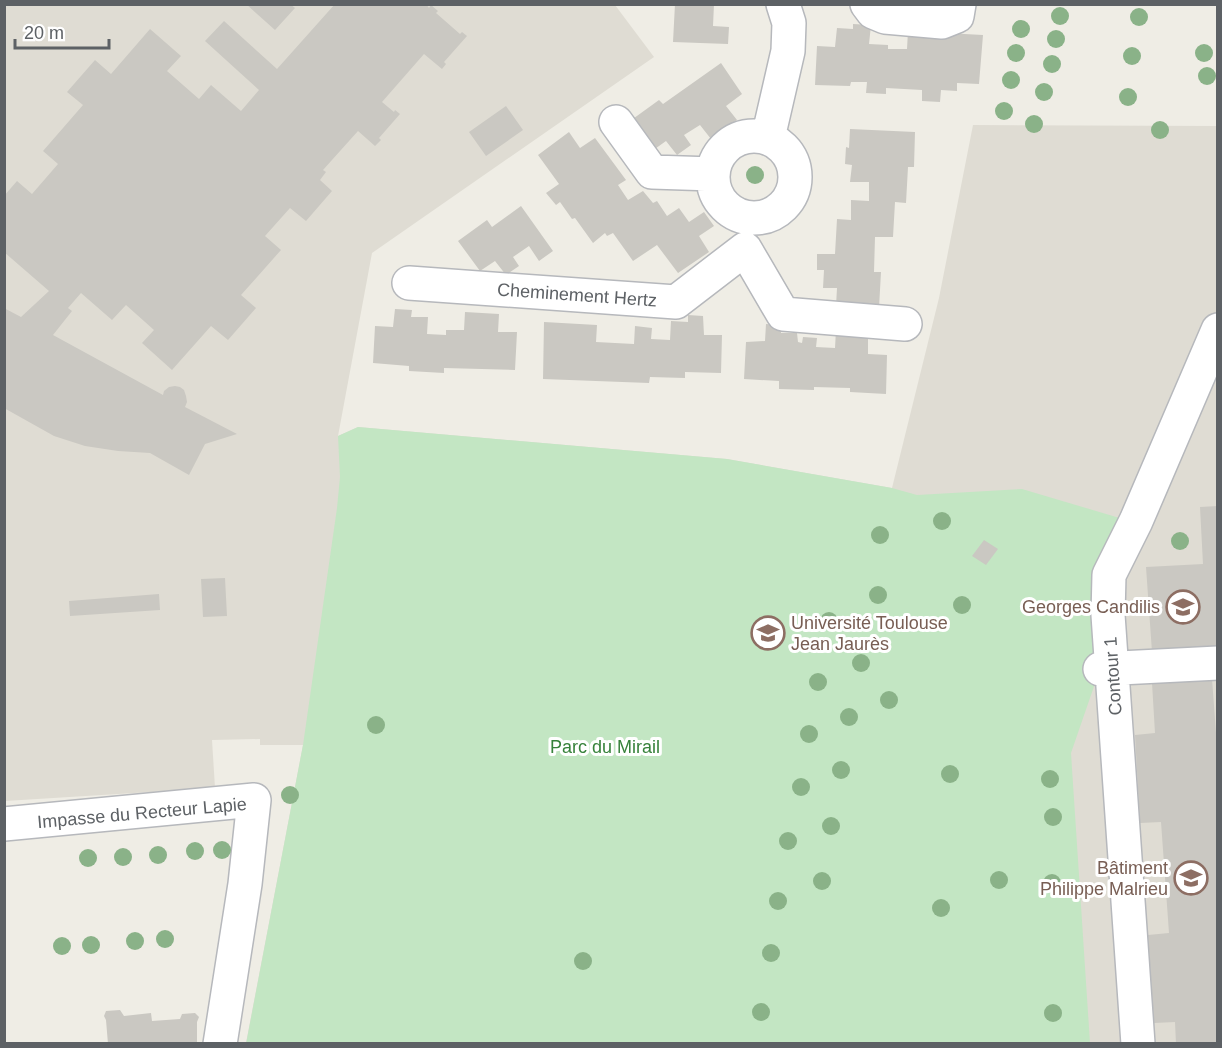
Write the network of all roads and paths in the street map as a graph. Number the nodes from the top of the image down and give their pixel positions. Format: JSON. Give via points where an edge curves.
{"nodes":[{"id":1,"x":783,"y":4,"type":"edge"},
{"id":2,"x":867,"y":4,"type":"edge"},
{"id":3,"x":959,"y":4,"type":"edge"},
{"id":4,"x":616,"y":122,"type":"dead end"},
{"id":5,"x":768,"y":138,"type":"junction"},
{"id":6,"x":712,"y":174,"type":"junction"},
{"id":7,"x":747,"y":217,"type":"junction"},
{"id":8,"x":745,"y":249,"type":"junction"},
{"id":9,"x":409,"y":283,"type":"dead end"},
{"id":10,"x":905,"y":324,"type":"dead end"},
{"id":11,"x":1218,"y":330,"type":"edge"},
{"id":12,"x":1218,"y":663,"type":"edge"},
{"id":13,"x":1106,"y":669,"type":"junction"},
{"id":14,"x":4,"y":824,"type":"edge"},
{"id":15,"x":220,"y":1044,"type":"edge"},
{"id":16,"x":1138,"y":1044,"type":"edge"}],
"edges":[{"from":1,"to":5,"type":"street","via":[[789,23],[788,51]]},
{"from":2,"to":3,"type":"street","via":[[885,17],[942,22],[957,16]]},
{"from":4,"to":6,"type":"street","via":[[652,172]]},
{"from":5,"to":6,"type":"street","via":[[754,135],[732,142],[715,161]]},
{"from":5,"to":7,"type":"street","via":[[788,153],[794,187],[782,207],[770,215]]},
{"from":6,"to":7,"type":"street","via":[[717,195],[730,210]]},
{"from":7,"to":8,"type":"street"},
{"from":8,"to":9,"type":"street","name":"Cheminement Hertz","via":[[676,302]]},
{"from":8,"to":10,"type":"street","via":[[783,314]]},
{"from":11,"to":13,"type":"street","name":"Contour 1","via":[[1109,575]]},
{"from":12,"to":13,"type":"street"},
{"from":13,"to":16,"type":"street","name":"Contour 1"},
{"from":14,"to":15,"type":"street","name":"Impasse du Recteur Lapie","via":[[254,800]]}]}
